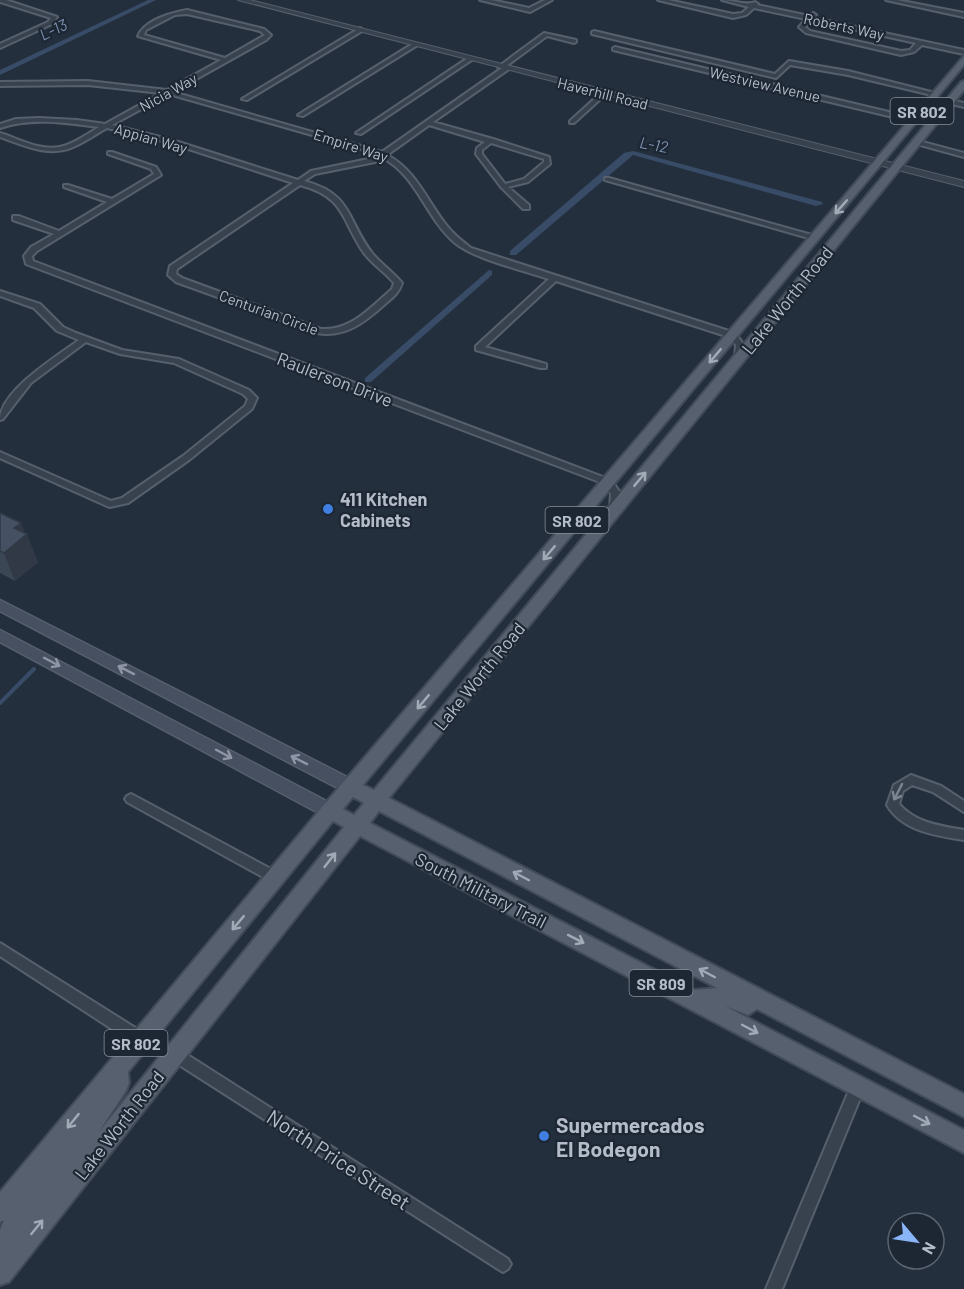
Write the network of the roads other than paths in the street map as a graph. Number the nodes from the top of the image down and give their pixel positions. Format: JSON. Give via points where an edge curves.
{"nodes":[{"id":1,"x":0,"y":0,"type":"edge"},
{"id":2,"x":242,"y":0,"type":"edge"},
{"id":3,"x":483,"y":0,"type":"edge"},
{"id":4,"x":549,"y":0,"type":"edge"},
{"id":5,"x":662,"y":0,"type":"edge"},
{"id":6,"x":725,"y":0,"type":"edge"},
{"id":7,"x":741,"y":0,"type":"edge"},
{"id":8,"x":889,"y":0,"type":"edge"},
{"id":9,"x":757,"y":3,"type":"edge"},
{"id":10,"x":964,"y":15,"type":"edge"},
{"id":11,"x":811,"y":17,"type":"junction"},
{"id":12,"x":360,"y":30,"type":"junction"},
{"id":13,"x":594,"y":33,"type":"dead end"},
{"id":14,"x":574,"y":40,"type":"dead end"},
{"id":15,"x":920,"y":43,"type":"junction"},
{"id":16,"x":414,"y":45,"type":"junction"},
{"id":17,"x":0,"y":46,"type":"edge"},
{"id":18,"x":615,"y":49,"type":"dead end"},
{"id":19,"x":964,"y":50,"type":"edge"},
{"id":20,"x":470,"y":59,"type":"junction"},
{"id":21,"x":964,"y":59,"type":"edge"},
{"id":22,"x":226,"y":60,"type":"junction"},
{"id":23,"x":504,"y":67,"type":"junction"},
{"id":24,"x":0,"y":84,"type":"edge"},
{"id":25,"x":944,"y":84,"type":"junction"},
{"id":26,"x":964,"y":84,"type":"edge"},
{"id":27,"x":168,"y":92,"type":"junction"},
{"id":28,"x":604,"y":93,"type":"junction"},
{"id":29,"x":936,"y":94,"type":"junction"},
{"id":30,"x":245,"y":99,"type":"dead end"},
{"id":31,"x":950,"y":102,"type":"junction"},
{"id":32,"x":964,"y":105,"type":"edge"},
{"id":33,"x":301,"y":116,"type":"dead end"},
{"id":34,"x":914,"y":120,"type":"junction"},
{"id":35,"x":572,"y":122,"type":"dead end"},
{"id":36,"x":429,"y":123,"type":"junction"},
{"id":37,"x":108,"y":125,"type":"junction"},
{"id":38,"x":0,"y":126,"type":"edge"},
{"id":39,"x":359,"y":133,"type":"dead end"},
{"id":40,"x":0,"y":135,"type":"edge"},
{"id":41,"x":490,"y":140,"type":"junction"},
{"id":42,"x":915,"y":142,"type":"junction"},
{"id":43,"x":110,"y":153,"type":"dead end"},
{"id":44,"x":384,"y":154,"type":"junction"},
{"id":45,"x":964,"y":154,"type":"edge"},
{"id":46,"x":879,"y":163,"type":"junction"},
{"id":47,"x":896,"y":167,"type":"junction"},
{"id":48,"x":607,"y":179,"type":"dead end"},
{"id":49,"x":299,"y":182,"type":"junction"},
{"id":50,"x":964,"y":184,"type":"edge"},
{"id":51,"x":66,"y":186,"type":"dead end"},
{"id":52,"x":503,"y":186,"type":"junction"},
{"id":53,"x":112,"y":202,"type":"junction"},
{"id":54,"x":526,"y":207,"type":"dead end"},
{"id":55,"x":16,"y":218,"type":"dead end"},
{"id":56,"x":60,"y":234,"type":"junction"},
{"id":57,"x":815,"y":237,"type":"junction"},
{"id":58,"x":553,"y":279,"type":"junction"},
{"id":59,"x":0,"y":293,"type":"edge"},
{"id":60,"x":732,"y":335,"type":"junction"},
{"id":61,"x":85,"y":339,"type":"junction"},
{"id":62,"x":739,"y":359,"type":"junction"},
{"id":63,"x":543,"y":366,"type":"dead end"},
{"id":64,"x":5,"y":404,"type":"edge"},
{"id":65,"x":0,"y":417,"type":"edge"},
{"id":66,"x":0,"y":455,"type":"edge"},
{"id":67,"x":608,"y":482,"type":"junction"},
{"id":68,"x":615,"y":509,"type":"junction"},
{"id":69,"x":0,"y":605,"type":"edge"},
{"id":70,"x":0,"y":635,"type":"edge"},
{"id":71,"x":351,"y":787,"type":"junction"},
{"id":72,"x":130,"y":799,"type":"dead end"},
{"id":73,"x":377,"y":800,"type":"junction"},
{"id":74,"x":964,"y":807,"type":"edge"},
{"id":75,"x":330,"y":812,"type":"junction"},
{"id":76,"x":357,"y":826,"type":"junction"},
{"id":77,"x":964,"y":835,"type":"edge"},
{"id":78,"x":276,"y":878,"type":"junction"},
{"id":79,"x":0,"y":949,"type":"edge"},
{"id":80,"x":694,"y":1000,"type":"junction"},
{"id":81,"x":140,"y":1038,"type":"junction"},
{"id":82,"x":175,"y":1054,"type":"junction"},
{"id":83,"x":117,"y":1067,"type":"junction"},
{"id":84,"x":858,"y":1086,"type":"junction"},
{"id":85,"x":934,"y":1091,"type":"junction"},
{"id":86,"x":964,"y":1106,"type":"edge"},
{"id":87,"x":959,"y":1136,"type":"edge"},
{"id":88,"x":0,"y":1209,"type":"edge"},
{"id":89,"x":503,"y":1264,"type":"dead end"},
{"id":90,"x":4,"y":1267,"type":"edge"},
{"id":91,"x":774,"y":1289,"type":"edge"}],
"edges":[{"from":1,"to":17,"type":"street","via":[[54,17],[50,23]]},
{"from":2,"to":12,"type":"street","name":"Haverhill Road"},
{"from":3,"to":4,"type":"street","via":[[530,10]]},
{"from":5,"to":9,"type":"street","via":[[732,16],[744,15]]},
{"from":6,"to":9,"type":"street","name":"Roberts Way"},
{"from":7,"to":9,"type":"street","name":"Roberts Way"},
{"from":8,"to":10,"type":"street"},
{"from":9,"to":11,"type":"street","name":"Roberts Way"},
{"from":11,"to":15,"type":"street","name":"Roberts Way"},
{"from":11,"to":15,"type":"street","via":[[802,27],[808,32],[896,52],[912,51]]},
{"from":11,"to":19,"type":"street","name":"Roberts Way"},
{"from":12,"to":16,"type":"street","name":"Haverhill Road"},
{"from":12,"to":30,"type":"street"},
{"from":13,"to":29,"type":"street","via":[[776,76],[787,64]]},
{"from":14,"to":23,"type":"street","via":[[546,34]]},
{"from":15,"to":19,"type":"street","name":"Roberts Way"},
{"from":16,"to":20,"type":"street","name":"Haverhill Road"},
{"from":16,"to":33,"type":"street"},
{"from":18,"to":34,"type":"street","name":"Westview Avenue"},
{"from":20,"to":23,"type":"street","name":"Haverhill Road"},
{"from":20,"to":39,"type":"street"},
{"from":21,"to":25,"type":"main road","name":"Lake Worth Road","number":"SR 802"},
{"from":22,"to":22,"type":"street","name":"Nicia Way","via":[[267,37],[267,33],[187,12],[174,14],[140,34]]},
{"from":22,"to":27,"type":"street","name":"Nicia Way"},
{"from":23,"to":28,"type":"street","name":"Haverhill Road"},
{"from":23,"to":36,"type":"street"},
{"from":24,"to":27,"type":"street","name":"Empire Way","via":[[88,83]]},
{"from":25,"to":29,"type":"main road","name":"Lake Worth Road","number":"SR 802"},
{"from":25,"to":31,"type":"main road"},
{"from":26,"to":31,"type":"main road","name":"Lake Worth Road","number":"SR 802"},
{"from":27,"to":37,"type":"street","name":"Nicia Way"},
{"from":27,"to":44,"type":"street","name":"Empire Way"},
{"from":28,"to":35,"type":"street"},
{"from":28,"to":46,"type":"street","name":"Haverhill Road"},
{"from":29,"to":34,"type":"main road","name":"Lake Worth Road","number":"SR 802"},
{"from":31,"to":32,"type":"street"},
{"from":31,"to":42,"type":"main road","name":"Lake Worth Road","number":"SR 802"},
{"from":34,"to":46,"type":"main road","name":"Lake Worth Road","number":"SR 802"},
{"from":36,"to":41,"type":"street"},
{"from":36,"to":44,"type":"street"},
{"from":37,"to":38,"type":"street","name":"Appian Way","via":[[39,120],[12,121]]},
{"from":37,"to":40,"type":"street","name":"Nicia Way","via":[[70,146],[54,150]]},
{"from":37,"to":49,"type":"street","name":"Appian Way"},
{"from":41,"to":52,"type":"street","via":[[479,149],[479,154]]},
{"from":41,"to":52,"type":"street","via":[[539,153],[549,160],[530,179]]},
{"from":42,"to":45,"type":"street"},
{"from":42,"to":47,"type":"main road","name":"Lake Worth Road","number":"SR 802"},
{"from":43,"to":53,"type":"street","via":[[154,168],[158,175]]},
{"from":44,"to":49,"type":"street","via":[[366,163],[313,172]]},
{"from":44,"to":58,"type":"street","name":"Empire Way","via":[[405,168],[459,244],[484,257]]},
{"from":46,"to":47,"type":"street","name":"Haverhill Road"},
{"from":46,"to":57,"type":"main road","name":"Lake Worth Road","number":"SR 802","one_way":true},
{"from":47,"to":50,"type":"street","name":"Haverhill Road"},
{"from":47,"to":62,"type":"main road","name":"Lake Worth Road","number":"SR 802"},
{"from":48,"to":57,"type":"street"},
{"from":49,"to":49,"type":"street","name":"Centurian Circle","via":[[176,265],[172,275],[320,331],[340,332],[351,327],[396,290],[398,283],[366,250],[334,197]]},
{"from":51,"to":53,"type":"street"},
{"from":52,"to":54,"type":"street"},
{"from":53,"to":56,"type":"street"},
{"from":55,"to":56,"type":"street"},
{"from":56,"to":67,"type":"street","name":"Raulerson Drive","via":[[30,252],[28,259],[34,265]]},
{"from":57,"to":60,"type":"main road","name":"Lake Worth Road","number":"SR 802"},
{"from":58,"to":60,"type":"street","name":"Empire Way"},
{"from":58,"to":63,"type":"street","via":[[478,348]]},
{"from":59,"to":61,"type":"street","via":[[38,306],[60,329]]},
{"from":60,"to":62,"type":"street","via":[[740,345]]},
{"from":60,"to":67,"type":"main road","name":"Lake Worth Road","number":"SR 802","one_way":true},
{"from":61,"to":64,"type":"street","via":[[28,381]]},
{"from":61,"to":66,"type":"street","via":[[120,352],[192,367],[251,395],[253,403],[186,458],[131,498],[117,503],[110,504]]},
{"from":68,"to":62,"type":"main road","name":"Lake Worth Road","number":"SR 802","one_way":true},
{"from":64,"to":65,"type":"street"},
{"from":67,"to":68,"type":"street","via":[[616,494]]},
{"from":67,"to":71,"type":"main road","name":"Lake Worth Road","number":"SR 802","one_way":true},
{"from":68,"to":73,"type":"main road","name":"Lake Worth Road","number":"SR 802"},
{"from":71,"to":69,"type":"main road","name":"South Military Trail","one_way":true},
{"from":70,"to":75,"type":"main road","name":"South Military Trail","one_way":true},
{"from":71,"to":73,"type":"main road","name":"South Military Trail","number":"SR 809"},
{"from":71,"to":75,"type":"main road","name":"Lake Worth Road","number":"SR 802"},
{"from":72,"to":78,"type":"street"},
{"from":73,"to":76,"type":"main road","name":"Lake Worth Road","number":"SR 802"},
{"from":85,"to":73,"type":"main road","name":"South Military Trail","number":"SR 809","one_way":true},
{"from":74,"to":77,"type":"street","one_way":true,"via":[[937,789],[911,780],[898,788],[893,805],[901,816],[921,826]]},
{"from":75,"to":76,"type":"main road","name":"South Military Trail","number":"SR 809"},
{"from":75,"to":78,"type":"main road","name":"Lake Worth Road","number":"SR 802"},
{"from":76,"to":80,"type":"main road","name":"South Military Trail","number":"SR 809","one_way":true},
{"from":82,"to":76,"type":"main road","name":"Lake Worth Road","number":"SR 802","one_way":true},
{"from":78,"to":81,"type":"main road","name":"Lake Worth Road","number":"SR 802","one_way":true},
{"from":79,"to":81,"type":"street"},
{"from":80,"to":84,"type":"main road","name":"South Military Trail","number":"SR 809","one_way":true},
{"from":80,"to":85,"type":"main road","via":[[731,996],[918,1093]]},
{"from":81,"to":83,"type":"main road","name":"Lake Worth Road","number":"SR 802"},
{"from":82,"to":89,"type":"street","name":"North Price Street"},
{"from":90,"to":82,"type":"main road","name":"Lake Worth Road","number":"SR 802","one_way":true},
{"from":83,"to":88,"type":"main road","name":"Lake Worth Road","number":"SR 802","one_way":true},
{"from":83,"to":90,"type":"main road","via":[[118,1083],[103,1108],[15,1221]]},
{"from":84,"to":87,"type":"main road","name":"South Military Trail","number":"SR 809","one_way":true},
{"from":84,"to":91,"type":"street"},
{"from":85,"to":86,"type":"main road","name":"South Military Trail","number":"SR 809"}]}
